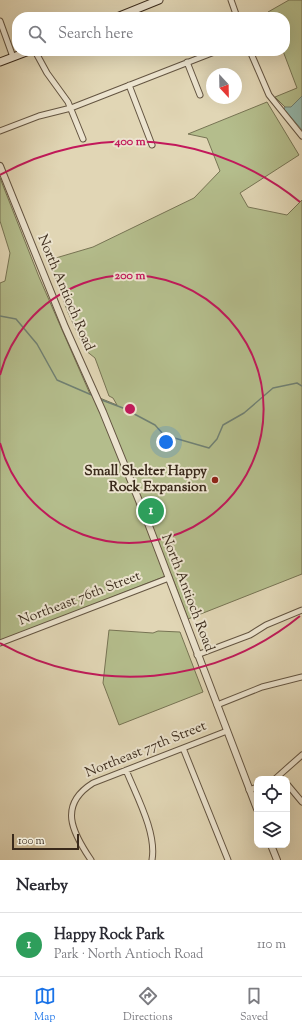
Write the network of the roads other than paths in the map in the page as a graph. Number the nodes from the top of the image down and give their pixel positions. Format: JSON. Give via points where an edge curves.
{"nodes":[{"id":1,"x":159,"y":0,"type":"edge"},
{"id":2,"x":231,"y":0,"type":"edge"},
{"id":3,"x":129,"y":12,"type":"edge"},
{"id":4,"x":236,"y":12,"type":"edge"},
{"id":5,"x":0,"y":21,"type":"edge"},
{"id":6,"x":12,"y":54,"type":"edge"},
{"id":7,"x":37,"y":56,"type":"edge"},
{"id":8,"x":203,"y":56,"type":"edge"},
{"id":9,"x":252,"y":56,"type":"edge"},
{"id":10,"x":13,"y":57,"type":"edge"},
{"id":11,"x":0,"y":62,"type":"edge"},
{"id":12,"x":187,"y":62,"type":"junction"},
{"id":13,"x":129,"y":85,"type":"junction"},
{"id":14,"x":200,"y":95,"type":"dead end"},
{"id":15,"x":70,"y":108,"type":"junction"},
{"id":16,"x":0,"y":131,"type":"edge"},
{"id":17,"x":302,"y":136,"type":"edge"},
{"id":18,"x":83,"y":139,"type":"dead end"},
{"id":19,"x":152,"y":145,"type":"dead end"},
{"id":20,"x":0,"y":166,"type":"edge"},
{"id":21,"x":169,"y":578,"type":"junction"},
{"id":22,"x":302,"y":610,"type":"edge"},
{"id":23,"x":0,"y":643,"type":"edge"},
{"id":24,"x":198,"y":655,"type":"junction"},
{"id":25,"x":302,"y":677,"type":"edge"},
{"id":26,"x":217,"y":705,"type":"junction"},
{"id":27,"x":227,"y":731,"type":"junction"},
{"id":28,"x":183,"y":748,"type":"junction"},
{"id":29,"x":302,"y":755,"type":"edge"},
{"id":30,"x":126,"y":770,"type":"junction"},
{"id":31,"x":283,"y":776,"type":"edge"},
{"id":32,"x":254,"y":788,"type":"edge"},
{"id":33,"x":290,"y":788,"type":"edge"},
{"id":34,"x":250,"y":790,"type":"junction"},
{"id":35,"x":254,"y":801,"type":"edge"},
{"id":36,"x":302,"y":802,"type":"edge"},
{"id":37,"x":272,"y":848,"type":"edge"},
{"id":38,"x":91,"y":860,"type":"edge"},
{"id":39,"x":152,"y":860,"type":"edge"},
{"id":40,"x":228,"y":860,"type":"edge"},
{"id":41,"x":277,"y":860,"type":"edge"}],
"edges":[{"from":1,"to":3,"type":"main road"},
{"from":2,"to":4,"type":"street"},
{"from":5,"to":6,"type":"street"},
{"from":7,"to":15,"type":"street"},
{"from":8,"to":12,"type":"street"},
{"from":9,"to":17,"type":"street","via":[[269,95]]},
{"from":10,"to":11,"type":"main road"},
{"from":12,"to":13,"type":"street"},
{"from":12,"to":14,"type":"street"},
{"from":13,"to":15,"type":"street"},
{"from":13,"to":19,"type":"street"},
{"from":15,"to":16,"type":"street","via":[[39,116]]},
{"from":15,"to":18,"type":"street"},
{"from":20,"to":21,"type":"street","name":"North Antioch Road"},
{"from":21,"to":23,"type":"street","name":"Northeast 76th Street"},
{"from":21,"to":24,"type":"street","name":"North Antioch Road"},
{"from":22,"to":24,"type":"street","via":[[266,625],[250,635]]},
{"from":24,"to":26,"type":"street","name":"North Antioch Road"},
{"from":25,"to":26,"type":"street","name":"Northeast 77th Street","via":[[262,687]]},
{"from":26,"to":27,"type":"street","name":"North Antioch Road"},
{"from":27,"to":28,"type":"street","name":"Northeast 77th Street"},
{"from":27,"to":34,"type":"street","name":"North Antioch Road"},
{"from":28,"to":30,"type":"street","name":"Northeast 77th Street"},
{"from":28,"to":40,"type":"street"},
{"from":29,"to":31,"type":"street"},
{"from":30,"to":38,"type":"street","name":"Northeast 77th Street","via":[[93,783],[77,796],[72,808],[72,820],[83,848]]},
{"from":30,"to":39,"type":"street","via":[[149,827],[153,845]]},
{"from":32,"to":34,"type":"street"},
{"from":33,"to":36,"type":"street"},
{"from":34,"to":35,"type":"street","name":"North Antioch Road"},
{"from":37,"to":41,"type":"street"}]}
